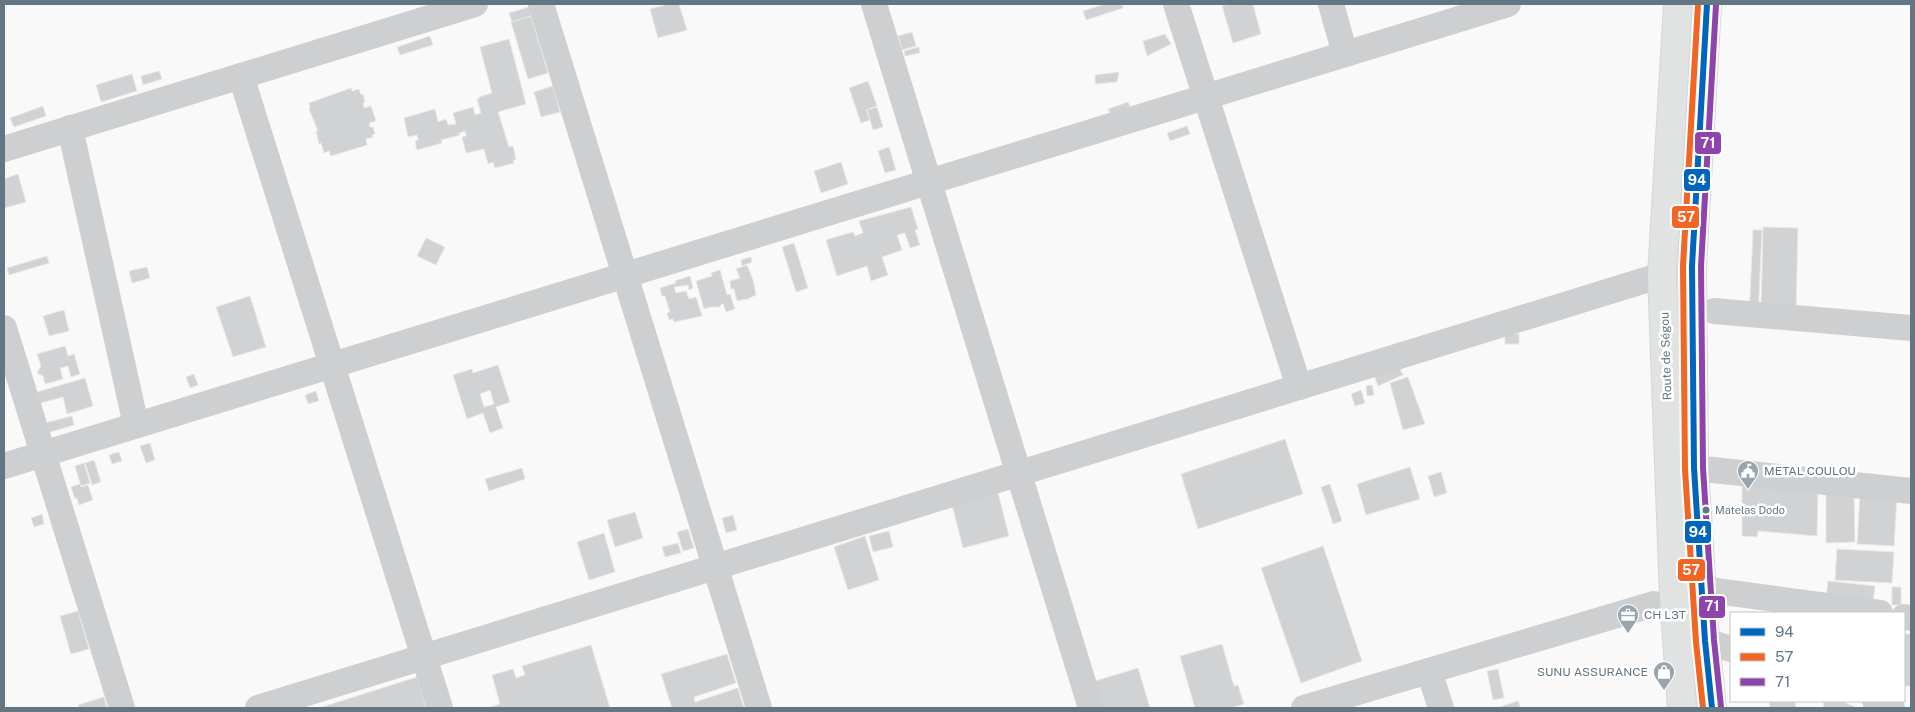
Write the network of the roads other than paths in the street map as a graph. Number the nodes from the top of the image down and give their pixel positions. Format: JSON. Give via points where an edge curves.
{"nodes":[{"id":1,"x":475,"y":4,"type":"edge"},
{"id":2,"x":541,"y":4,"type":"edge"},
{"id":3,"x":874,"y":4,"type":"edge"},
{"id":4,"x":1176,"y":4,"type":"edge"},
{"id":5,"x":1331,"y":4,"type":"edge"},
{"id":6,"x":1508,"y":4,"type":"edge"},
{"id":7,"x":1678,"y":4,"type":"edge"},
{"id":8,"x":1706,"y":4,"type":"edge"},
{"id":9,"x":1345,"y":54,"type":"junction"},
{"id":10,"x":241,"y":76,"type":"junction"},
{"id":11,"x":1206,"y":97,"type":"junction"},
{"id":12,"x":70,"y":128,"type":"junction"},
{"id":13,"x":4,"y":149,"type":"edge"},
{"id":14,"x":928,"y":181,"type":"junction"},
{"id":15,"x":625,"y":275,"type":"junction"},
{"id":16,"x":1662,"y":275,"type":"junction"},
{"id":17,"x":1714,"y":311,"type":"dead end"},
{"id":18,"x":4,"y":328,"type":"edge"},
{"id":19,"x":1911,"y":328,"type":"edge"},
{"id":20,"x":332,"y":365,"type":"junction"},
{"id":21,"x":1299,"y":388,"type":"junction"},
{"id":22,"x":136,"y":425,"type":"junction"},
{"id":23,"x":43,"y":454,"type":"junction"},
{"id":24,"x":4,"y":466,"type":"edge"},
{"id":25,"x":1694,"y":468,"type":"junction"},
{"id":26,"x":1018,"y":473,"type":"junction"},
{"id":27,"x":1911,"y":491,"type":"edge"},
{"id":28,"x":715,"y":567,"type":"junction"},
{"id":29,"x":1702,"y":590,"type":"junction"},
{"id":30,"x":1654,"y":604,"type":"dead end"},
{"id":31,"x":1812,"y":609,"type":"edge"},
{"id":32,"x":1863,"y":612,"type":"edge"},
{"id":33,"x":1705,"y":641,"type":"junction"},
{"id":34,"x":1730,"y":649,"type":"edge"},
{"id":35,"x":424,"y":657,"type":"junction"},
{"id":36,"x":1429,"y":671,"type":"junction"},
{"id":37,"x":122,"y":708,"type":"edge"},
{"id":38,"x":258,"y":708,"type":"edge"},
{"id":39,"x":440,"y":708,"type":"edge"},
{"id":40,"x":759,"y":708,"type":"edge"},
{"id":41,"x":1091,"y":708,"type":"edge"},
{"id":42,"x":1304,"y":708,"type":"edge"},
{"id":43,"x":1442,"y":708,"type":"edge"},
{"id":44,"x":1682,"y":708,"type":"edge"},
{"id":45,"x":1712,"y":708,"type":"edge"}],
"edges":[{"from":1,"to":10,"type":"street"},
{"from":2,"to":15,"type":"street"},
{"from":3,"to":14,"type":"street"},
{"from":4,"to":11,"type":"street"},
{"from":5,"to":9,"type":"street"},
{"from":6,"to":9,"type":"street"},
{"from":7,"to":16,"type":"highway","name":"Route de Ségou"},
{"from":8,"to":25,"type":"highway","name":"Route de Ségou","via":[[1692,266]]},
{"from":9,"to":11,"type":"street"},
{"from":10,"to":12,"type":"street"},
{"from":10,"to":20,"type":"street"},
{"from":11,"to":14,"type":"street"},
{"from":11,"to":21,"type":"street"},
{"from":12,"to":13,"type":"street"},
{"from":12,"to":22,"type":"street"},
{"from":14,"to":15,"type":"street"},
{"from":14,"to":26,"type":"street"},
{"from":15,"to":20,"type":"street"},
{"from":15,"to":28,"type":"street"},
{"from":16,"to":21,"type":"street"},
{"from":16,"to":44,"type":"highway","name":"Route de Ségou","via":[[1674,598]]},
{"from":17,"to":19,"type":"street"},
{"from":18,"to":23,"type":"street"},
{"from":20,"to":22,"type":"street"},
{"from":20,"to":35,"type":"street"},
{"from":21,"to":26,"type":"street"},
{"from":22,"to":23,"type":"street"},
{"from":23,"to":24,"type":"street"},
{"from":23,"to":37,"type":"street"},
{"from":25,"to":27,"type":"street"},
{"from":25,"to":29,"type":"highway","name":"Route de Ségou"},
{"from":26,"to":28,"type":"street"},
{"from":26,"to":41,"type":"street"},
{"from":28,"to":35,"type":"street"},
{"from":28,"to":40,"type":"street"},
{"from":29,"to":31,"type":"street"},
{"from":29,"to":33,"type":"highway","name":"Route de Ségou"},
{"from":30,"to":36,"type":"street"},
{"from":31,"to":32,"type":"street"},
{"from":33,"to":34,"type":"street"},
{"from":33,"to":45,"type":"highway","name":"Route de Ségou"},
{"from":35,"to":38,"type":"street"},
{"from":35,"to":39,"type":"street"},
{"from":36,"to":42,"type":"street"},
{"from":36,"to":43,"type":"street"}]}
